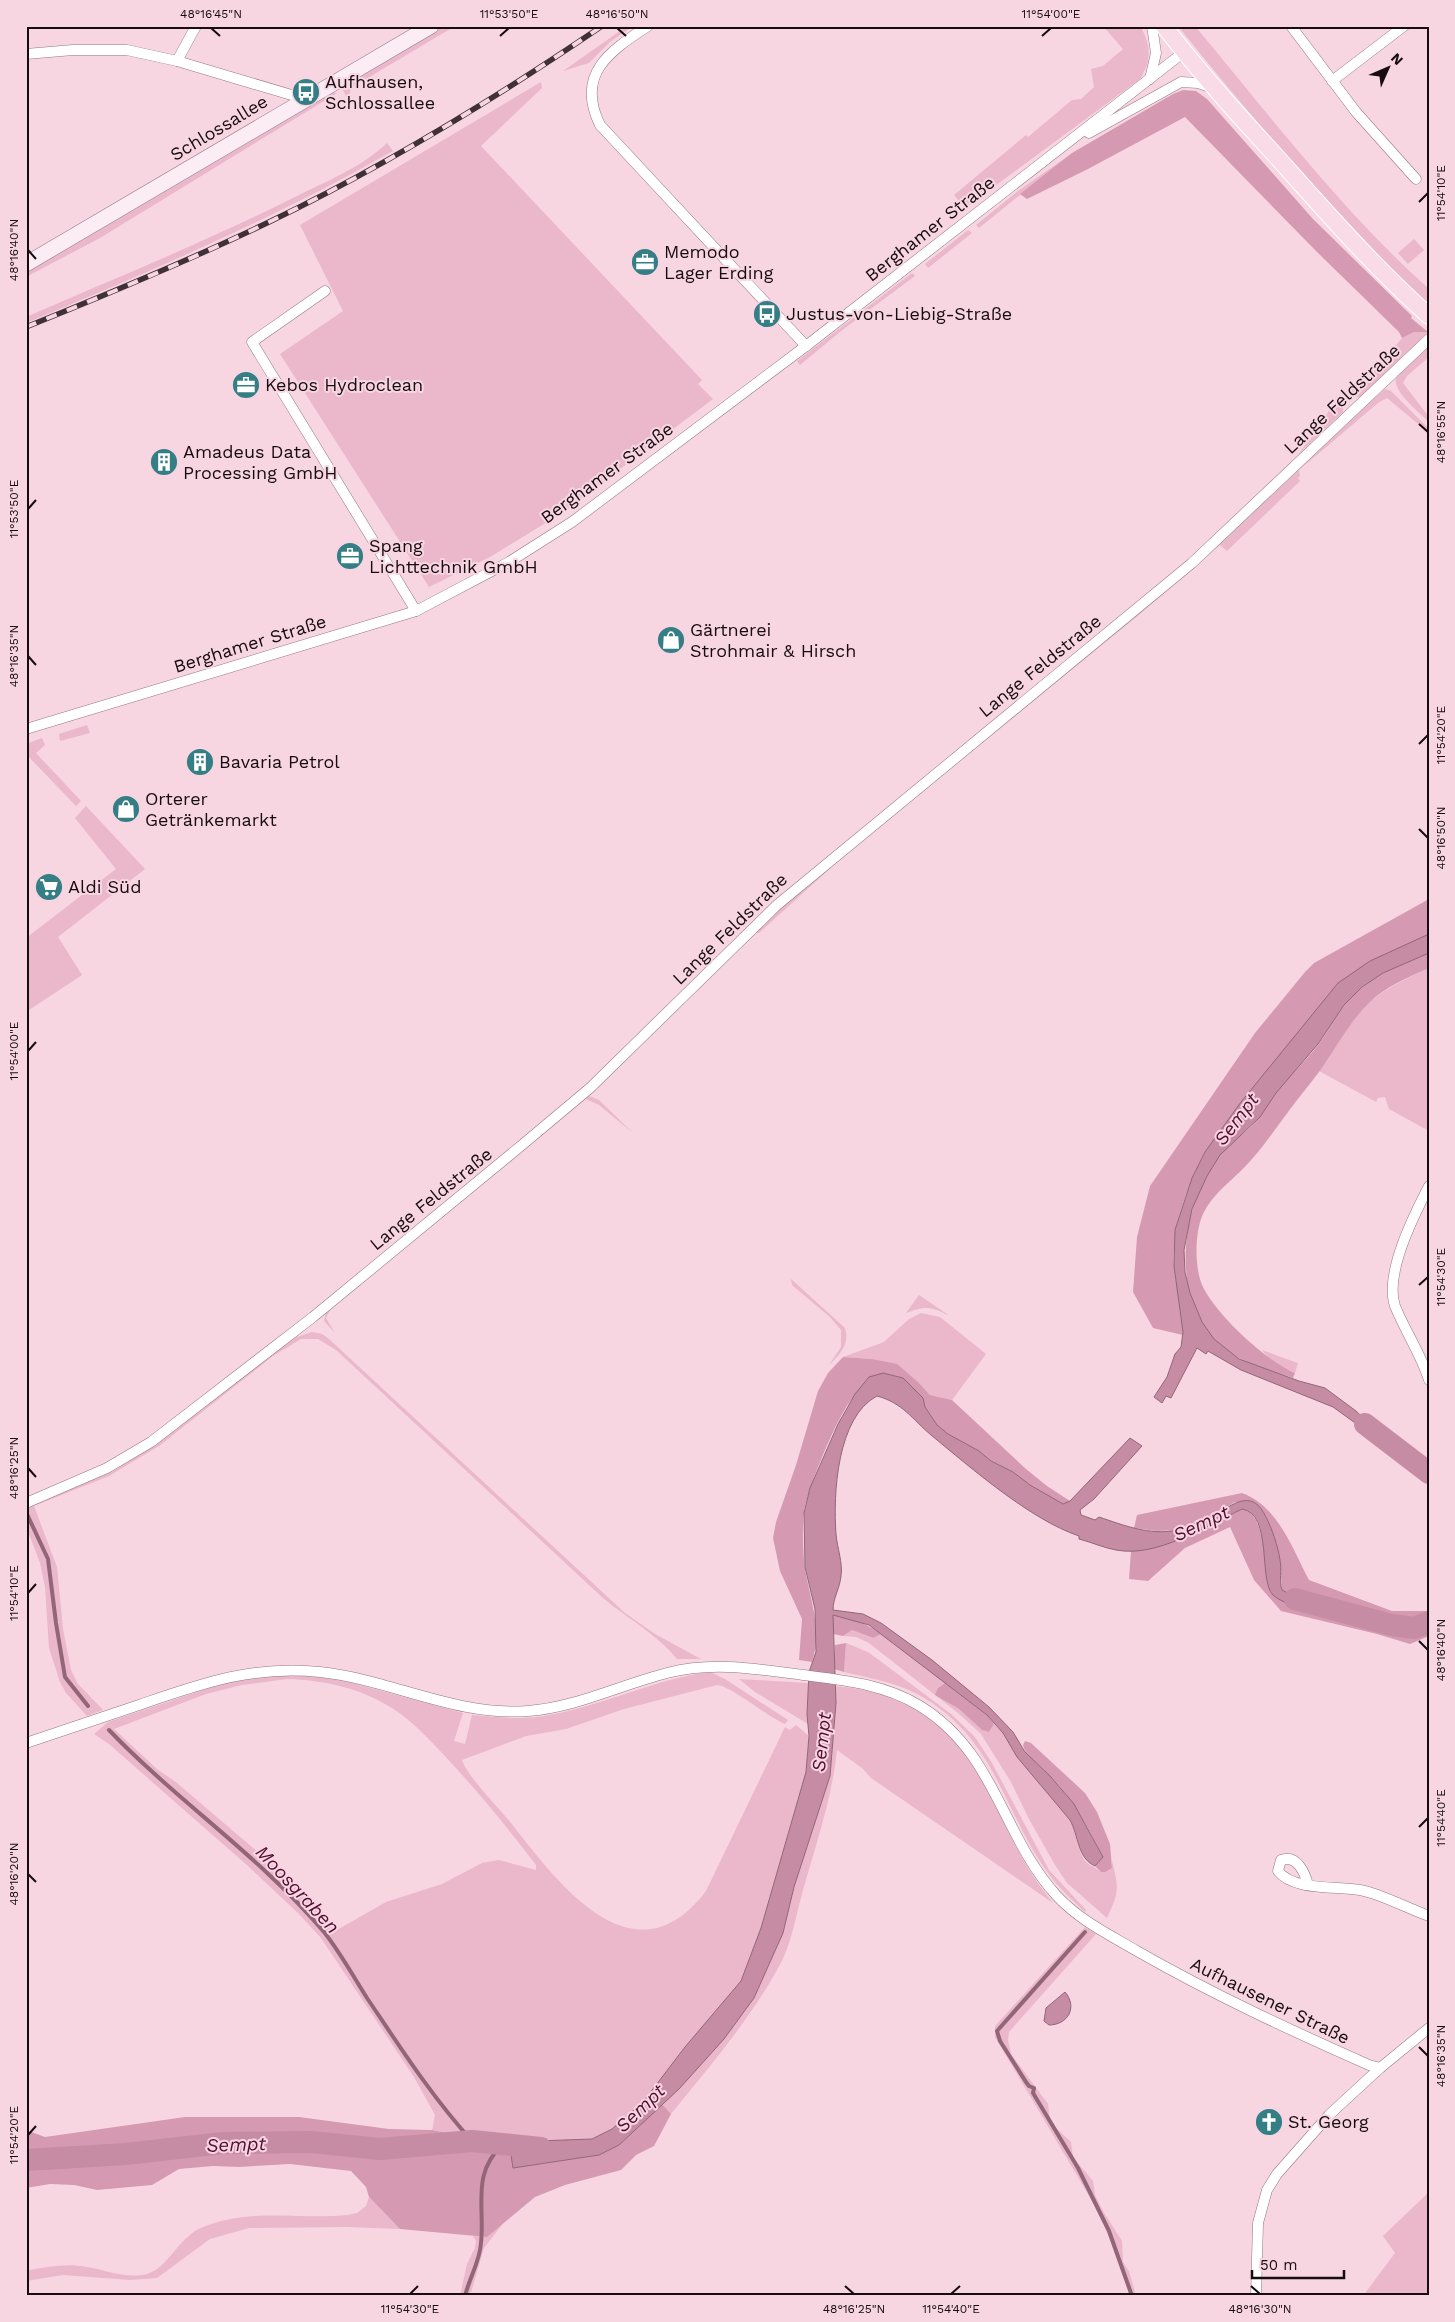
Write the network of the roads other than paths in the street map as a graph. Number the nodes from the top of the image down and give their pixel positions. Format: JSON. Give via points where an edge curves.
{"nodes":[{"id":1,"x":196,"y":26,"type":"edge"},
{"id":2,"x":431,"y":26,"type":"edge"},
{"id":3,"x":648,"y":26,"type":"edge"},
{"id":4,"x":1152,"y":26,"type":"edge"},
{"id":5,"x":1164,"y":26,"type":"edge"},
{"id":6,"x":1291,"y":26,"type":"edge"},
{"id":7,"x":1404,"y":26,"type":"edge"},
{"id":8,"x":1184,"y":52,"type":"junction"},
{"id":9,"x":26,"y":54,"type":"edge"},
{"id":10,"x":177,"y":61,"type":"junction"},
{"id":11,"x":1149,"y":80,"type":"junction"},
{"id":12,"x":1332,"y":81,"type":"junction"},
{"id":13,"x":1214,"y":88,"type":"junction"},
{"id":14,"x":305,"y":99,"type":"junction"},
{"id":15,"x":1058,"y":151,"type":"junction"},
{"id":16,"x":1416,"y":179,"type":"dead end"},
{"id":17,"x":26,"y":264,"type":"edge"},
{"id":18,"x":325,"y":292,"type":"dead end"},
{"id":19,"x":1429,"y":316,"type":"edge"},
{"id":20,"x":1429,"y":339,"type":"edge"},
{"id":21,"x":806,"y":346,"type":"junction"},
{"id":22,"x":416,"y":610,"type":"junction"},
{"id":23,"x":26,"y":729,"type":"edge"},
{"id":24,"x":1429,"y":1186,"type":"edge"},
{"id":25,"x":1429,"y":1380,"type":"edge"},
{"id":26,"x":28,"y":1502,"type":"edge"},
{"id":27,"x":26,"y":1743,"type":"edge"},
{"id":28,"x":1308,"y":1885,"type":"dead end"},
{"id":29,"x":1429,"y":1916,"type":"edge"},
{"id":30,"x":1429,"y":2028,"type":"edge"},
{"id":31,"x":1380,"y":2068,"type":"junction"},
{"id":32,"x":1256,"y":2296,"type":"edge"}],
"edges":[{"from":1,"to":10,"type":"street"},
{"from":2,"to":14,"type":"main road","name":"Schlossallee"},
{"from":3,"to":21,"type":"street","via":[[605,58],[598,70],[592,103],[600,125]]},
{"from":4,"to":11,"type":"street","via":[[1156,53]]},
{"from":5,"to":8,"type":"main road"},
{"from":6,"to":12,"type":"street"},
{"from":7,"to":12,"type":"street"},
{"from":8,"to":11,"type":"street","name":"Berghamer Straße"},
{"from":8,"to":13,"type":"main road"},
{"from":9,"to":10,"type":"street","via":[[127,50]]},
{"from":10,"to":14,"type":"street"},
{"from":11,"to":15,"type":"street","name":"Berghamer Straße"},
{"from":12,"to":16,"type":"street"},
{"from":13,"to":15,"type":"street","name":"Berghamer Straße","via":[[1181,82]]},
{"from":13,"to":19,"type":"main road","via":[[1356,244]]},
{"from":14,"to":17,"type":"main road","name":"Schlossallee"},
{"from":15,"to":21,"type":"street","name":"Berghamer Straße"},
{"from":18,"to":22,"type":"street","via":[[252,342]]},
{"from":20,"to":26,"type":"street","name":"Lange Feldstraße","via":[[1192,563],[776,905],[590,1088],[522,1145],[313,1317],[151,1442],[107,1468]]},
{"from":21,"to":22,"type":"street","name":"Berghamer Straße","via":[[572,522],[509,562]]},
{"from":22,"to":23,"type":"street","name":"Berghamer Straße"},
{"from":24,"to":25,"type":"street","via":[[1406,1234],[1393,1281],[1394,1304]]},
{"from":27,"to":31,"type":"street","name":"Aufhausener Straße","via":[[173,1693],[243,1673],[270,1670],[352,1676],[457,1704],[513,1712],[559,1708],[670,1672],[700,1667],[738,1667],[842,1680],[885,1690],[906,1698],[937,1717],[962,1741],[988,1777],[1039,1873],[1060,1899],[1094,1926],[1224,1999]]},
{"from":28,"to":29,"type":"street","via":[[1362,1890]]},
{"from":30,"to":31,"type":"street"},
{"from":31,"to":32,"type":"street","via":[[1329,2115],[1267,2190],[1258,2223]]}]}
